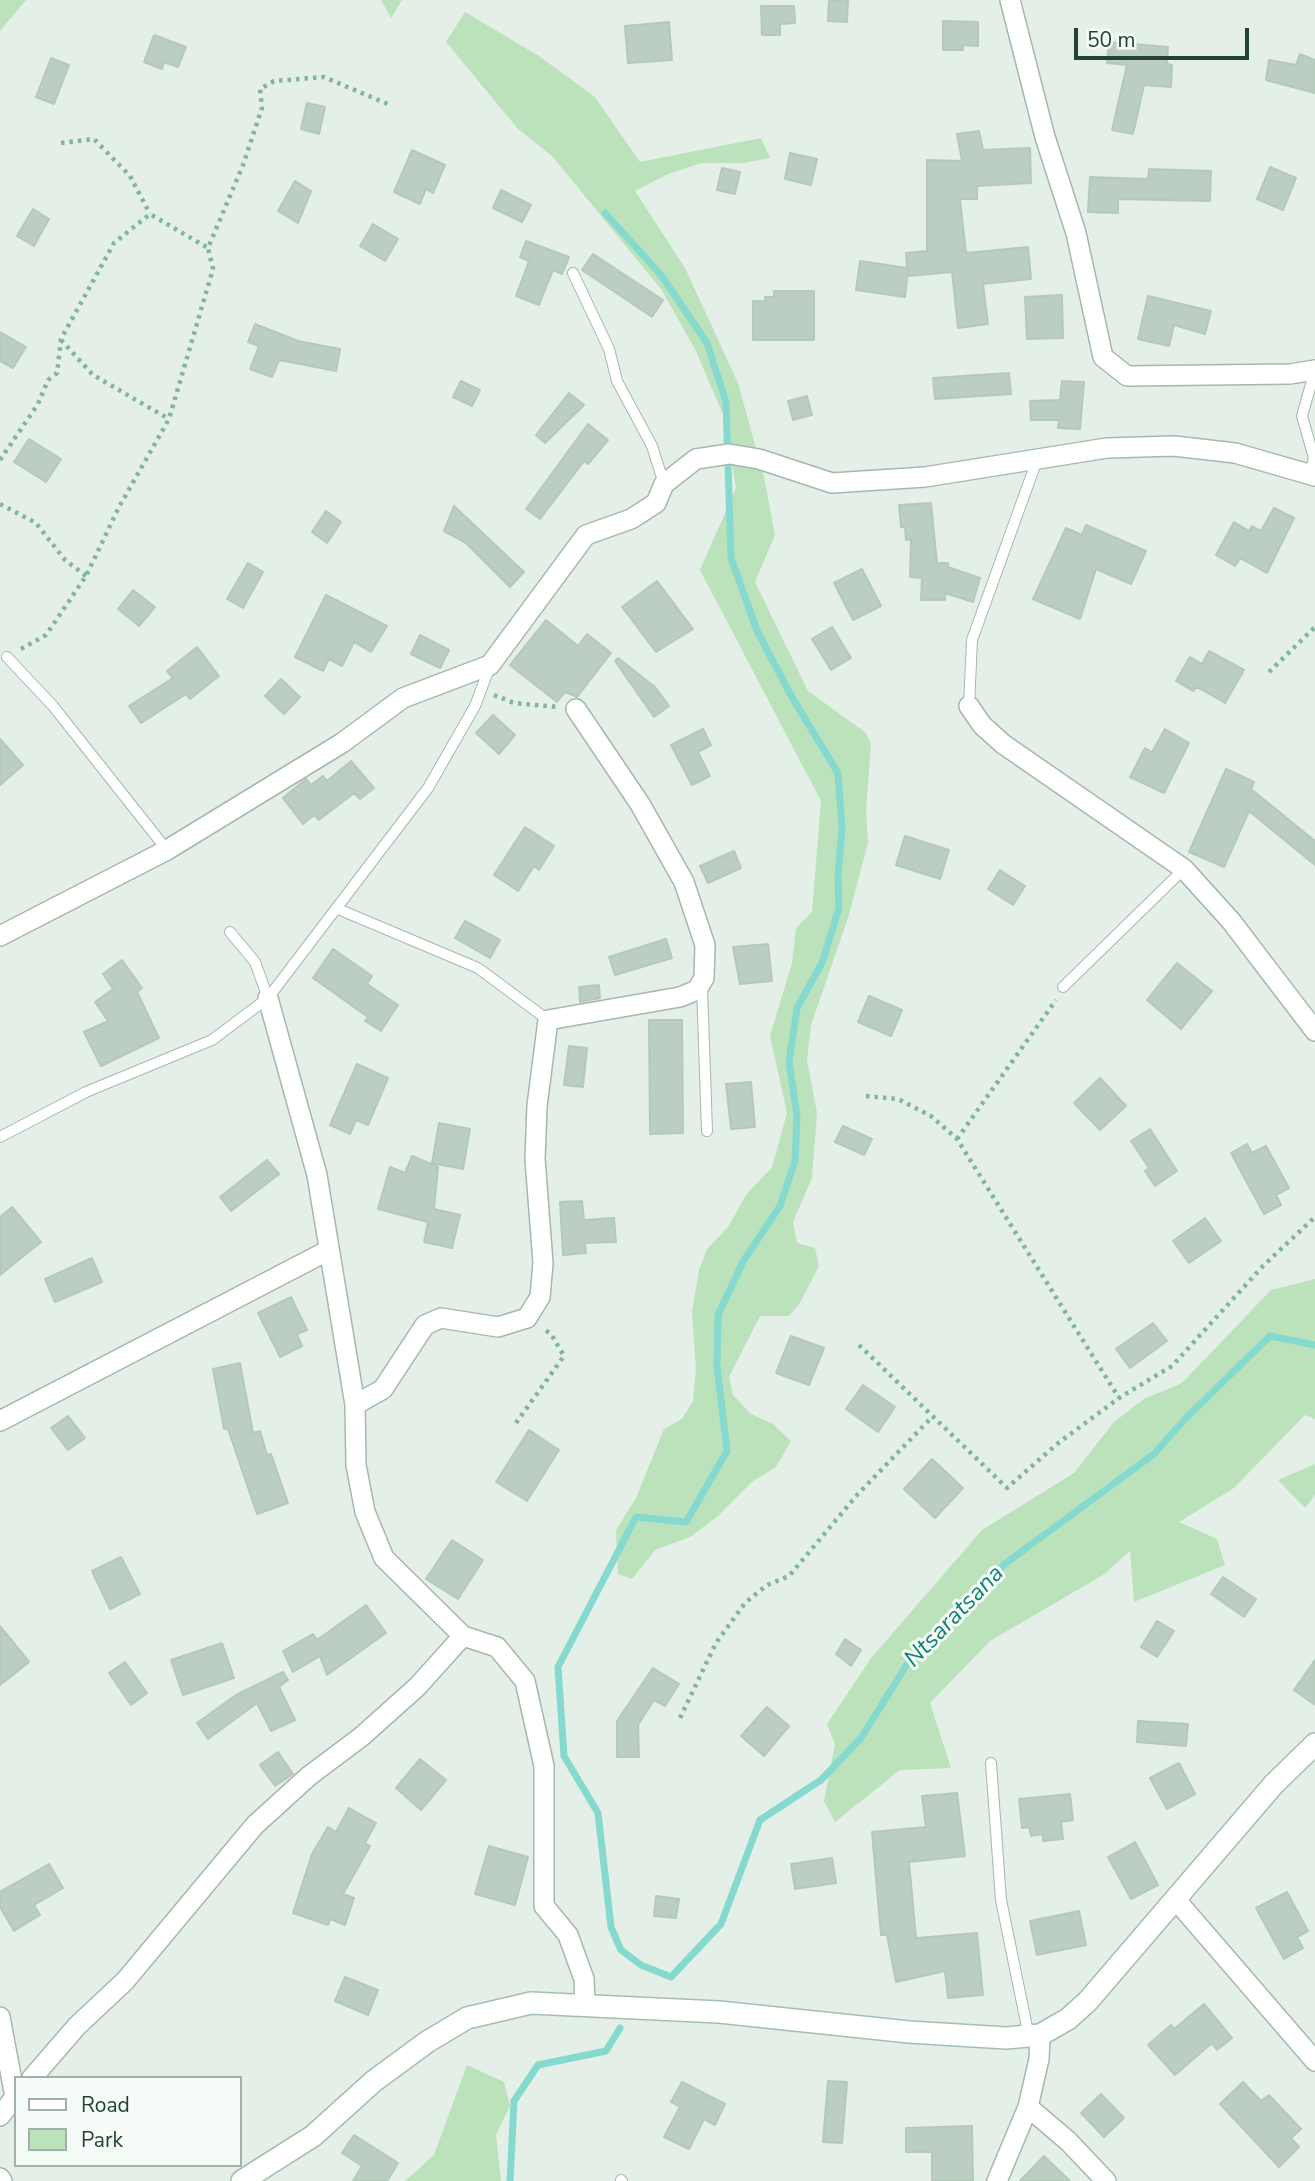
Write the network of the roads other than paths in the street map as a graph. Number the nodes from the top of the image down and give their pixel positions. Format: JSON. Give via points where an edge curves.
{"nodes":[{"id":1,"x":1010,"y":0,"type":"edge"},
{"id":2,"x":573,"y":274,"type":"dead end"},
{"id":3,"x":1315,"y":370,"type":"edge"},
{"id":4,"x":1037,"y":460,"type":"junction"},
{"id":5,"x":1312,"y":474,"type":"edge"},
{"id":6,"x":664,"y":484,"type":"junction"},
{"id":7,"x":7,"y":657,"type":"road end"},
{"id":8,"x":490,"y":665,"type":"junction"},
{"id":9,"x":970,"y":706,"type":"joint"},
{"id":10,"x":576,"y":709,"type":"road end"},
{"id":11,"x":167,"y":850,"type":"junction"},
{"id":12,"x":1184,"y":869,"type":"junction"},
{"id":13,"x":338,"y":909,"type":"junction"},
{"id":14,"x":230,"y":932,"type":"dead end"},
{"id":15,"x":0,"y":936,"type":"edge"},
{"id":16,"x":701,"y":983,"type":"junction"},
{"id":17,"x":1063,"y":987,"type":"road end"},
{"id":18,"x":268,"y":998,"type":"junction"},
{"id":19,"x":548,"y":1020,"type":"junction"},
{"id":20,"x":1315,"y":1031,"type":"edge"},
{"id":21,"x":707,"y":1131,"type":"dead end"},
{"id":22,"x":0,"y":1137,"type":"edge"},
{"id":23,"x":329,"y":1250,"type":"junction"},
{"id":24,"x":355,"y":1405,"type":"junction"},
{"id":25,"x":0,"y":1421,"type":"edge"},
{"id":26,"x":463,"y":1636,"type":"junction"},
{"id":27,"x":1315,"y":1744,"type":"edge"},
{"id":28,"x":991,"y":1763,"type":"dead end"},
{"id":29,"x":1176,"y":1900,"type":"junction"},
{"id":30,"x":585,"y":2004,"type":"junction"},
{"id":31,"x":0,"y":2017,"type":"edge"},
{"id":32,"x":1035,"y":2036,"type":"junction"},
{"id":33,"x":1315,"y":2061,"type":"edge"},
{"id":34,"x":34,"y":2076,"type":"edge"},
{"id":35,"x":14,"y":2091,"type":"edge"},
{"id":36,"x":14,"y":2097,"type":"edge"},
{"id":37,"x":1028,"y":2107,"type":"junction"},
{"id":38,"x":0,"y":2116,"type":"edge"},
{"id":39,"x":242,"y":2181,"type":"edge"},
{"id":40,"x":996,"y":2181,"type":"edge"},
{"id":41,"x":1106,"y":2181,"type":"edge"}],
"edges":[{"from":1,"to":3,"type":"street","via":[[1045,137],[1076,233],[1103,357],[1127,376]]},
{"from":2,"to":6,"type":"lane","via":[[610,349],[617,381],[652,446]]},
{"from":3,"to":5,"type":"lane","via":[[1302,416],[1314,458]]},
{"from":4,"to":5,"type":"street","via":[[1107,448],[1174,446],[1235,453]]},
{"from":4,"to":6,"type":"street","via":[[925,477],[832,483],[729,454],[696,459]]},
{"from":4,"to":9,"type":"lane","via":[[972,640]]},
{"from":6,"to":8,"type":"street","via":[[656,503],[631,519],[586,534]]},
{"from":7,"to":11,"type":"lane","via":[[61,716]]},
{"from":8,"to":11,"type":"street","via":[[403,698],[342,743]]},
{"from":8,"to":13,"type":"lane","via":[[481,691],[428,788]]},
{"from":9,"to":12,"type":"street","via":[[1003,744]]},
{"from":10,"to":16,"type":"street","via":[[640,804],[684,883],[705,944]]},
{"from":11,"to":15,"type":"street"},
{"from":12,"to":17,"type":"lane"},
{"from":12,"to":20,"type":"street","via":[[1231,921]]},
{"from":13,"to":18,"type":"lane"},
{"from":13,"to":19,"type":"lane","via":[[478,968]]},
{"from":14,"to":18,"type":"lane","via":[[255,962]]},
{"from":16,"to":19,"type":"street","via":[[697,990],[680,997]]},
{"from":16,"to":21,"type":"lane"},
{"from":18,"to":22,"type":"lane","via":[[212,1040],[86,1092]]},
{"from":18,"to":23,"type":"street","via":[[317,1175]]},
{"from":19,"to":24,"type":"street","via":[[534,1159],[543,1263],[540,1297],[527,1318],[498,1326],[441,1318],[425,1325],[383,1389]]},
{"from":23,"to":24,"type":"street"},
{"from":23,"to":25,"type":"street"},
{"from":24,"to":26,"type":"street","via":[[356,1465],[365,1512],[384,1559]]},
{"from":26,"to":30,"type":"street","via":[[497,1647],[525,1681],[544,1766],[544,1906],[568,1935],[584,1979]]},
{"from":26,"to":34,"type":"street","via":[[417,1687],[255,1825],[125,1981]]},
{"from":27,"to":29,"type":"street","via":[[1274,1784]]},
{"from":28,"to":32,"type":"lane","via":[[1001,1900]]},
{"from":29,"to":32,"type":"street","via":[[1088,2001],[1068,2019]]},
{"from":29,"to":33,"type":"street"},
{"from":30,"to":32,"type":"street","via":[[752,2014],[909,2032]]},
{"from":30,"to":39,"type":"street","via":[[531,2003],[467,2018],[374,2081],[313,2136]]},
{"from":31,"to":35,"type":"street"},
{"from":32,"to":37,"type":"street","via":[[1039,2059]]},
{"from":36,"to":38,"type":"street"},
{"from":37,"to":40,"type":"street"},
{"from":37,"to":41,"type":"street"}]}
